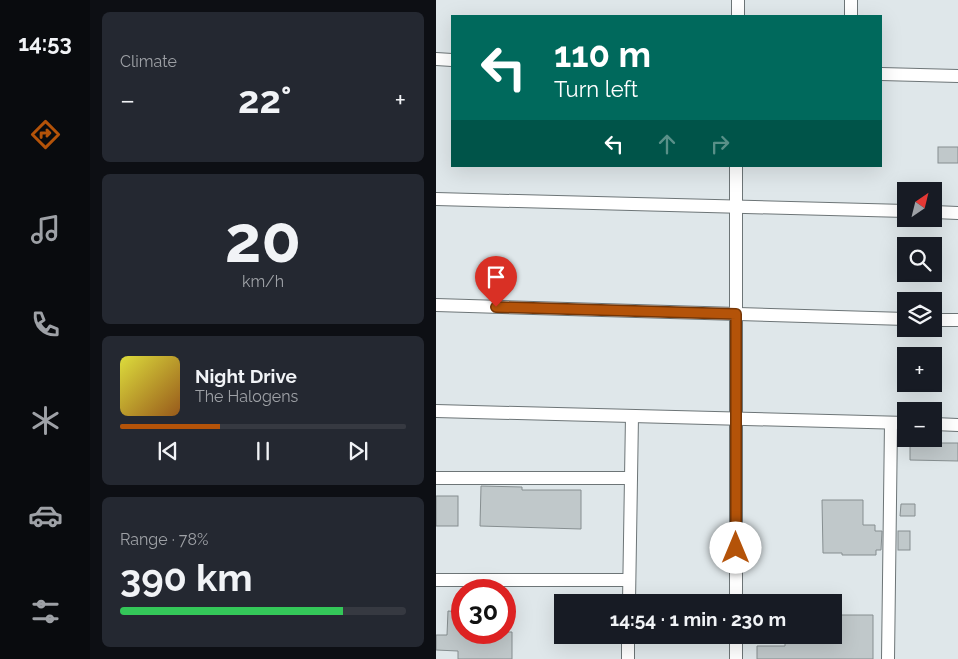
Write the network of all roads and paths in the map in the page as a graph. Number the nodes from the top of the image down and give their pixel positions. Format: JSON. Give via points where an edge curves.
{"nodes":[{"id":1,"x":738,"y":0,"type":"edge"},
{"id":2,"x":851,"y":0,"type":"edge"},
{"id":3,"x":738,"y":15,"type":"edge"},
{"id":4,"x":851,"y":15,"type":"edge"},
{"id":5,"x":436,"y":59,"type":"edge"},
{"id":6,"x":451,"y":60,"type":"edge"},
{"id":7,"x":882,"y":74,"type":"edge"},
{"id":8,"x":958,"y":76,"type":"edge"},
{"id":9,"x":736,"y":167,"type":"edge"},
{"id":10,"x":436,"y":199,"type":"edge"},
{"id":11,"x":736,"y":207,"type":"junction"},
{"id":12,"x":897,"y":211,"type":"edge"},
{"id":13,"x":942,"y":212,"type":"edge"},
{"id":14,"x":958,"y":213,"type":"edge"},
{"id":15,"x":436,"y":305,"type":"edge"},
{"id":16,"x":736,"y":314,"type":"junction"},
{"id":17,"x":897,"y":319,"type":"edge"},
{"id":18,"x":942,"y":320,"type":"edge"},
{"id":19,"x":958,"y":320,"type":"edge"},
{"id":20,"x":436,"y":411,"type":"edge"},
{"id":21,"x":632,"y":416,"type":"junction"},
{"id":22,"x":736,"y":419,"type":"junction"},
{"id":23,"x":891,"y":423,"type":"junction"},
{"id":24,"x":897,"y":423,"type":"edge"},
{"id":25,"x":942,"y":424,"type":"edge"},
{"id":26,"x":958,"y":425,"type":"edge"},
{"id":27,"x":436,"y":478,"type":"edge"},
{"id":28,"x":631,"y":478,"type":"junction"},
{"id":29,"x":436,"y":580,"type":"edge"},
{"id":30,"x":629,"y":580,"type":"junction"},
{"id":31,"x":629,"y":594,"type":"edge"},
{"id":32,"x":736,"y":594,"type":"edge"},
{"id":33,"x":628,"y":644,"type":"edge"},
{"id":34,"x":736,"y":644,"type":"edge"},
{"id":35,"x":628,"y":659,"type":"edge"},
{"id":36,"x":736,"y":659,"type":"edge"},
{"id":37,"x":888,"y":659,"type":"edge"}],
"edges":[{"from":1,"to":3,"type":"street"},
{"from":2,"to":4,"type":"street"},
{"from":5,"to":6,"type":"street"},
{"from":7,"to":8,"type":"street"},
{"from":9,"to":11,"type":"street"},
{"from":10,"to":11,"type":"street"},
{"from":11,"to":12,"type":"street"},
{"from":11,"to":16,"type":"street"},
{"from":13,"to":14,"type":"street"},
{"from":15,"to":16,"type":"street"},
{"from":16,"to":17,"type":"street"},
{"from":16,"to":22,"type":"street"},
{"from":18,"to":19,"type":"street"},
{"from":20,"to":21,"type":"street"},
{"from":21,"to":22,"type":"street"},
{"from":21,"to":28,"type":"street"},
{"from":22,"to":23,"type":"street"},
{"from":22,"to":32,"type":"street"},
{"from":23,"to":24,"type":"street"},
{"from":23,"to":37,"type":"street"},
{"from":25,"to":26,"type":"street"},
{"from":27,"to":28,"type":"street"},
{"from":28,"to":30,"type":"street"},
{"from":29,"to":30,"type":"street"},
{"from":30,"to":31,"type":"street"},
{"from":33,"to":35,"type":"street"},
{"from":34,"to":36,"type":"street"}]}
